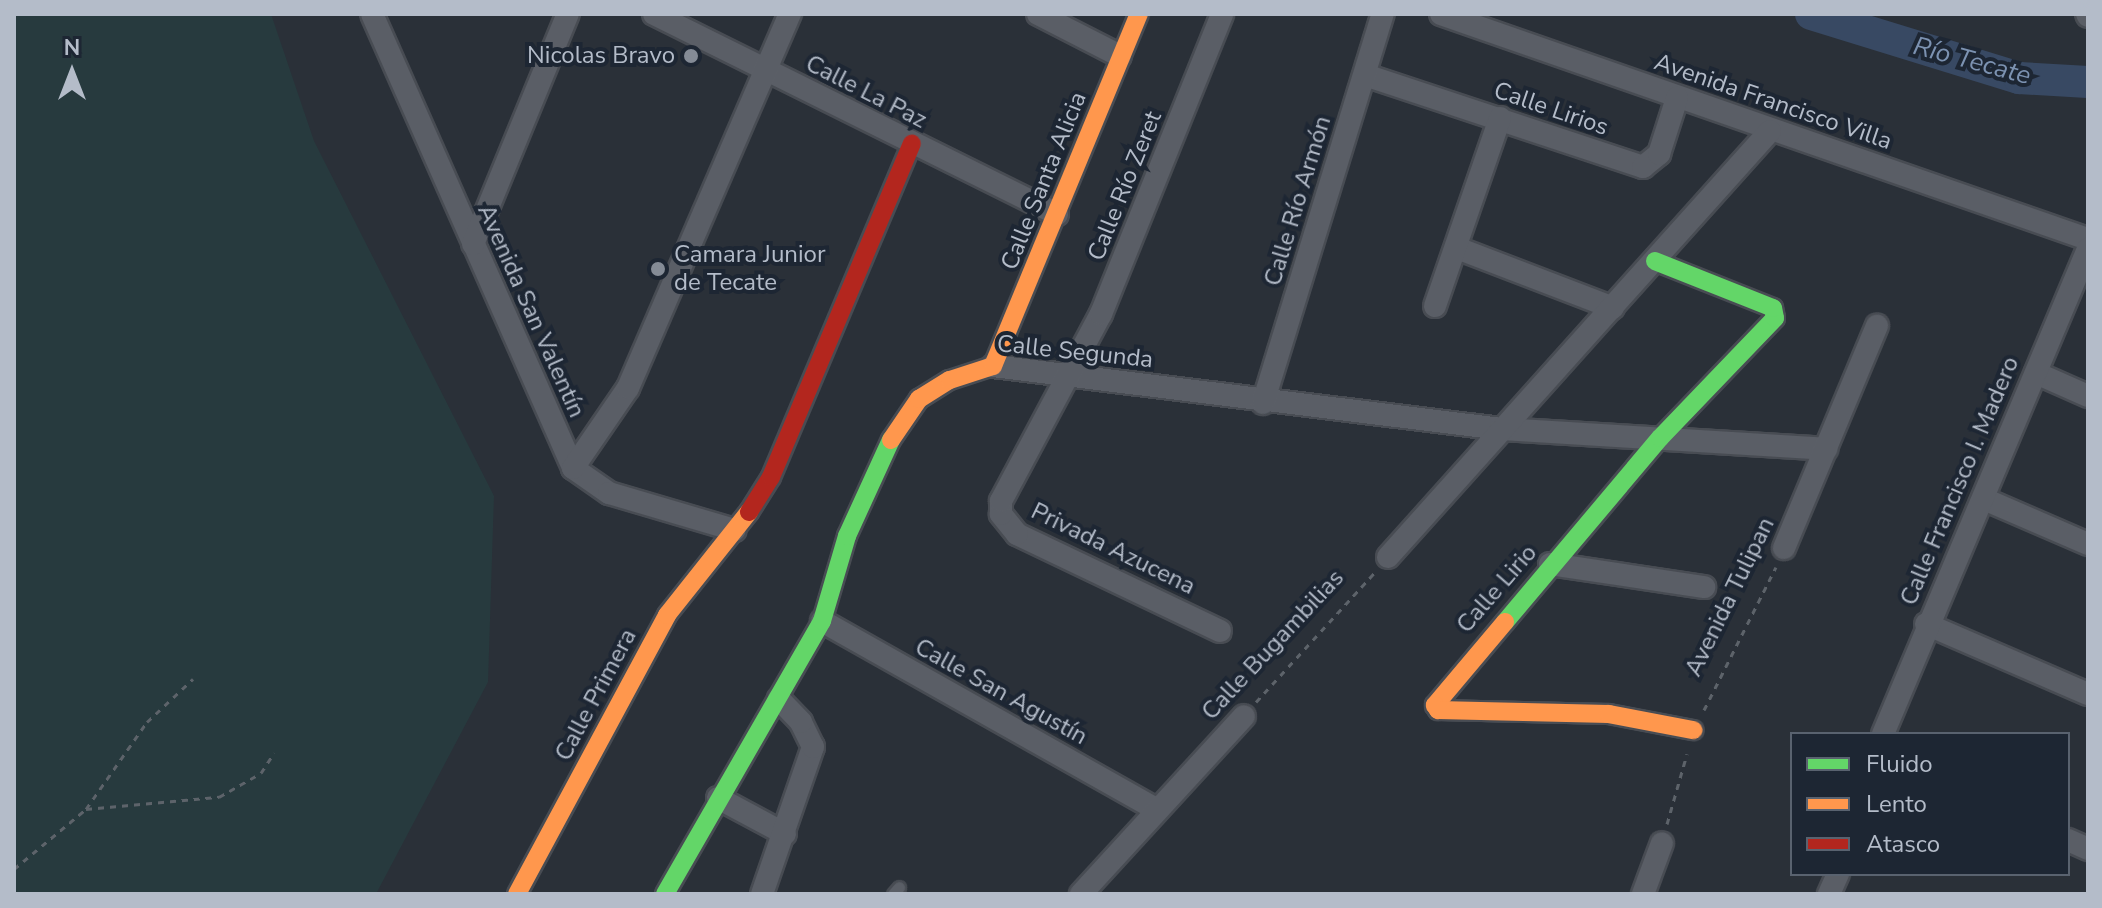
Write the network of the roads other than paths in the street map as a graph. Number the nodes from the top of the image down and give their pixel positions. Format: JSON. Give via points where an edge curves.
{"nodes":[{"id":1,"x":372,"y":14,"type":"edge"},
{"id":2,"x":568,"y":14,"type":"edge"},
{"id":3,"x":654,"y":14,"type":"edge"},
{"id":4,"x":790,"y":14,"type":"edge"},
{"id":5,"x":1038,"y":14,"type":"edge"},
{"id":6,"x":1139,"y":14,"type":"edge"},
{"id":7,"x":1222,"y":14,"type":"edge"},
{"id":8,"x":1383,"y":14,"type":"edge"},
{"id":9,"x":1441,"y":14,"type":"edge"},
{"id":10,"x":1120,"y":56,"type":"junction"},
{"id":11,"x":762,"y":68,"type":"junction"},
{"id":12,"x":1365,"y":75,"type":"junction"},
{"id":13,"x":1677,"y":98,"type":"junction"},
{"id":14,"x":1500,"y":118,"type":"junction"},
{"id":15,"x":1770,"y":131,"type":"junction"},
{"id":16,"x":912,"y":144,"type":"junction"},
{"id":17,"x":1057,"y":214,"type":"junction"},
{"id":18,"x":2088,"y":239,"type":"edge"},
{"id":19,"x":473,"y":244,"type":"junction"},
{"id":20,"x":1457,"y":248,"type":"junction"},
{"id":21,"x":2088,"y":249,"type":"edge"},
{"id":22,"x":1655,"y":261,"type":"junction"},
{"id":23,"x":1435,"y":306,"type":"dead end"},
{"id":24,"x":1613,"y":308,"type":"junction"},
{"id":25,"x":1877,"y":326,"type":"dead end"},
{"id":26,"x":993,"y":366,"type":"junction"},
{"id":27,"x":1067,"y":373,"type":"junction"},
{"id":28,"x":2036,"y":373,"type":"junction"},
{"id":29,"x":2088,"y":396,"type":"edge"},
{"id":30,"x":1263,"y":403,"type":"junction"},
{"id":31,"x":1501,"y":429,"type":"junction"},
{"id":32,"x":1660,"y":438,"type":"junction"},
{"id":33,"x":1826,"y":449,"type":"junction"},
{"id":34,"x":573,"y":468,"type":"junction"},
{"id":35,"x":1984,"y":499,"type":"junction"},
{"id":36,"x":735,"y":530,"type":"junction"},
{"id":37,"x":2088,"y":544,"type":"edge"},
{"id":38,"x":1784,"y":548,"type":"road end"},
{"id":39,"x":1388,"y":557,"type":"road end"},
{"id":40,"x":1550,"y":564,"type":"junction"},
{"id":41,"x":1704,"y":587,"type":"dead end"},
{"id":42,"x":822,"y":621,"type":"junction"},
{"id":43,"x":1926,"y":624,"type":"junction"},
{"id":44,"x":1220,"y":631,"type":"dead end"},
{"id":45,"x":2088,"y":694,"type":"edge"},
{"id":46,"x":779,"y":699,"type":"junction"},
{"id":47,"x":1244,"y":716,"type":"road end"},
{"id":48,"x":1693,"y":730,"type":"road end"},
{"id":49,"x":1884,"y":732,"type":"edge"},
{"id":50,"x":718,"y":798,"type":"junction"},
{"id":51,"x":1155,"y":809,"type":"junction"},
{"id":52,"x":785,"y":834,"type":"junction"},
{"id":53,"x":1662,"y":843,"type":"road end"},
{"id":54,"x":517,"y":894,"type":"edge"},
{"id":55,"x":665,"y":894,"type":"edge"},
{"id":56,"x":762,"y":894,"type":"edge"},
{"id":57,"x":1081,"y":894,"type":"edge"},
{"id":58,"x":1643,"y":894,"type":"edge"}],
"edges":[{"from":1,"to":19,"type":"street","name":"Avenida San Valentín"},
{"from":2,"to":19,"type":"street"},
{"from":3,"to":11,"type":"street","name":"Calle La Paz"},
{"from":4,"to":11,"type":"street"},
{"from":5,"to":10,"type":"street"},
{"from":6,"to":10,"type":"street","name":"Calle Santa Alicia"},
{"from":7,"to":27,"type":"street","name":"Calle Río Zeret","via":[[1101,314]]},
{"from":8,"to":12,"type":"street","name":"Calle Río Armón"},
{"from":9,"to":13,"type":"street","name":"Avenida Francisco Villa"},
{"from":10,"to":17,"type":"street","name":"Calle Santa Alicia"},
{"from":11,"to":16,"type":"street","name":"Calle La Paz"},
{"from":11,"to":34,"type":"street","via":[[628,388]]},
{"from":12,"to":14,"type":"street","name":"Calle Lirios"},
{"from":12,"to":30,"type":"street","name":"Calle Río Armón"},
{"from":13,"to":14,"type":"street","name":"Calle Lirios","via":[[1659,154],[1643,167]]},
{"from":13,"to":15,"type":"street","name":"Avenida Francisco Villa"},
{"from":14,"to":20,"type":"street"},
{"from":15,"to":18,"type":"street","name":"Avenida Francisco Villa"},
{"from":15,"to":22,"type":"street"},
{"from":16,"to":17,"type":"street","name":"Calle La Paz"},
{"from":16,"to":36,"type":"street","name":"Calle Primera","via":[[771,477]]},
{"from":17,"to":26,"type":"street","name":"Calle Santa Alicia"},
{"from":19,"to":34,"type":"street","name":"Avenida San Valentín"},
{"from":20,"to":23,"type":"street"},
{"from":20,"to":24,"type":"street"},
{"from":21,"to":28,"type":"street","name":"Calle Francisco I. Madero"},
{"from":22,"to":24,"type":"street"},
{"from":22,"to":32,"type":"street","name":"Calle Lirio","via":[[1776,313]]},
{"from":24,"to":31,"type":"street"},
{"from":25,"to":33,"type":"street","name":"Avenida Tulipan"},
{"from":26,"to":27,"type":"street","name":"Calle Segunda"},
{"from":26,"to":42,"type":"street","name":"Calle Segunda","via":[[950,380],[919,399],[897,427],[847,536]]},
{"from":27,"to":30,"type":"street","name":"Calle Segunda"},
{"from":27,"to":44,"type":"street","name":"Privada Azucena","via":[[1003,491],[1001,514],[1017,534]]},
{"from":28,"to":29,"type":"street"},
{"from":28,"to":35,"type":"street","name":"Calle Francisco I. Madero"},
{"from":30,"to":31,"type":"street","name":"Calle Segunda"},
{"from":31,"to":32,"type":"street"},
{"from":31,"to":39,"type":"street"},
{"from":32,"to":33,"type":"street"},
{"from":32,"to":40,"type":"street","name":"Calle Lirio"},
{"from":33,"to":38,"type":"street","name":"Avenida Tulipan"},
{"from":34,"to":36,"type":"street","via":[[609,493]]},
{"from":35,"to":37,"type":"street"},
{"from":35,"to":43,"type":"street","name":"Calle Francisco I. Madero"},
{"from":36,"to":54,"type":"street","name":"Calle Primera","via":[[667,615]]},
{"from":40,"to":41,"type":"street"},
{"from":40,"to":48,"type":"street","name":"Calle Lirio","via":[[1437,697],[1438,710],[1609,714]]},
{"from":42,"to":46,"type":"street","name":"Calle Segunda"},
{"from":42,"to":51,"type":"street","name":"Calle San Agustín"},
{"from":43,"to":45,"type":"street"},
{"from":43,"to":49,"type":"street","name":"Calle Francisco I. Madero"},
{"from":46,"to":50,"type":"street","name":"Calle Segunda"},
{"from":46,"to":52,"type":"street","via":[[801,722],[813,747]]},
{"from":47,"to":51,"type":"street","name":"Calle Bugambilias"},
{"from":50,"to":52,"type":"street"},
{"from":50,"to":55,"type":"street","name":"Calle Segunda"},
{"from":51,"to":57,"type":"street","name":"Calle Bugambilias"},
{"from":52,"to":56,"type":"street"},
{"from":53,"to":58,"type":"street"}]}
